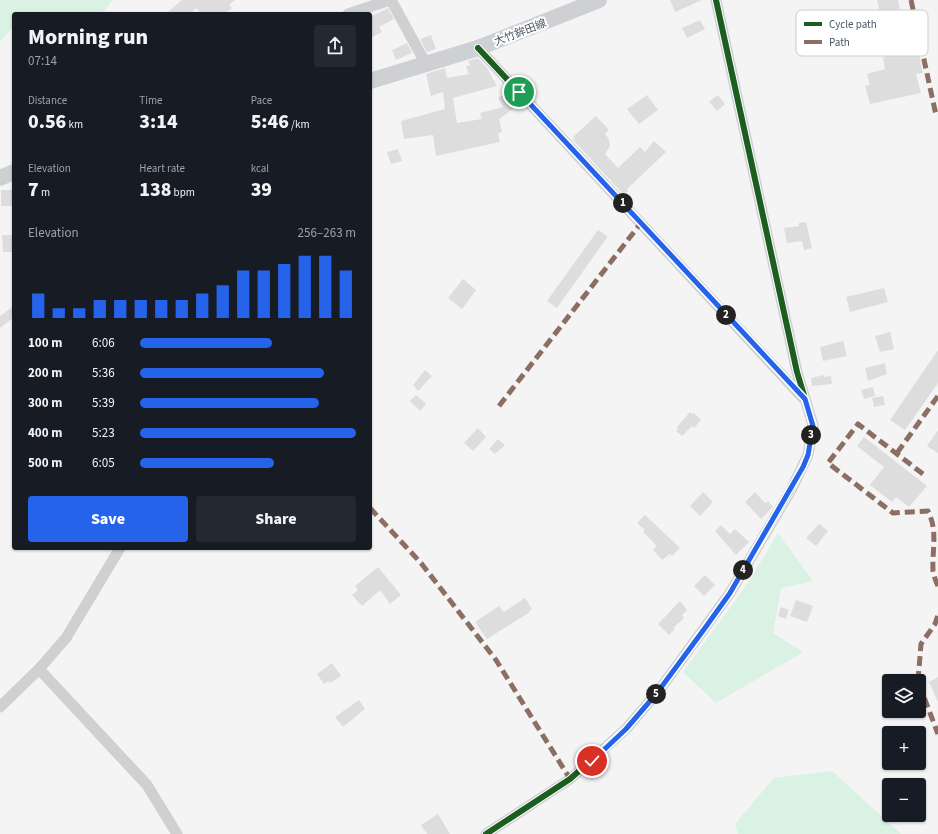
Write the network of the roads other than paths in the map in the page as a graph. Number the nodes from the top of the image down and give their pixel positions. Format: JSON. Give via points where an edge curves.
{"nodes":[{"id":1,"x":391,"y":0,"type":"edge"},
{"id":2,"x":599,"y":0,"type":"edge"},
{"id":3,"x":716,"y":0,"type":"edge"},
{"id":4,"x":354,"y":12,"type":"edge"},
{"id":5,"x":478,"y":48,"type":"junction"},
{"id":6,"x":426,"y":64,"type":"junction"},
{"id":7,"x":372,"y":80,"type":"edge"},
{"id":8,"x":12,"y":173,"type":"edge"},
{"id":9,"x":0,"y":178,"type":"edge"},
{"id":10,"x":805,"y":399,"type":"junction"},
{"id":11,"x":119,"y":550,"type":"edge"},
{"id":12,"x":39,"y":669,"type":"junction"},
{"id":13,"x":0,"y":707,"type":"edge"},
{"id":14,"x":177,"y":834,"type":"edge"},
{"id":15,"x":486,"y":834,"type":"edge"}],
"edges":[{"from":1,"to":4,"type":"street"},
{"from":1,"to":6,"type":"street"},
{"from":2,"to":5,"type":"main road","name":"大竹鉾田線"},
{"from":3,"to":10,"type":"street"},
{"from":5,"to":6,"type":"main road","name":"大竹鉾田線"},
{"from":5,"to":10,"type":"street"},
{"from":6,"to":7,"type":"main road","name":"大竹鉾田線"},
{"from":8,"to":9,"type":"main road"},
{"from":10,"to":15,"type":"street","via":[[813,426],[808,455],[803,467],[730,593],[705,628],[657,693],[621,734],[570,779]]},
{"from":11,"to":12,"type":"street","via":[[66,638]]},
{"from":12,"to":13,"type":"street"},
{"from":12,"to":14,"type":"street","via":[[147,785]]}]}
